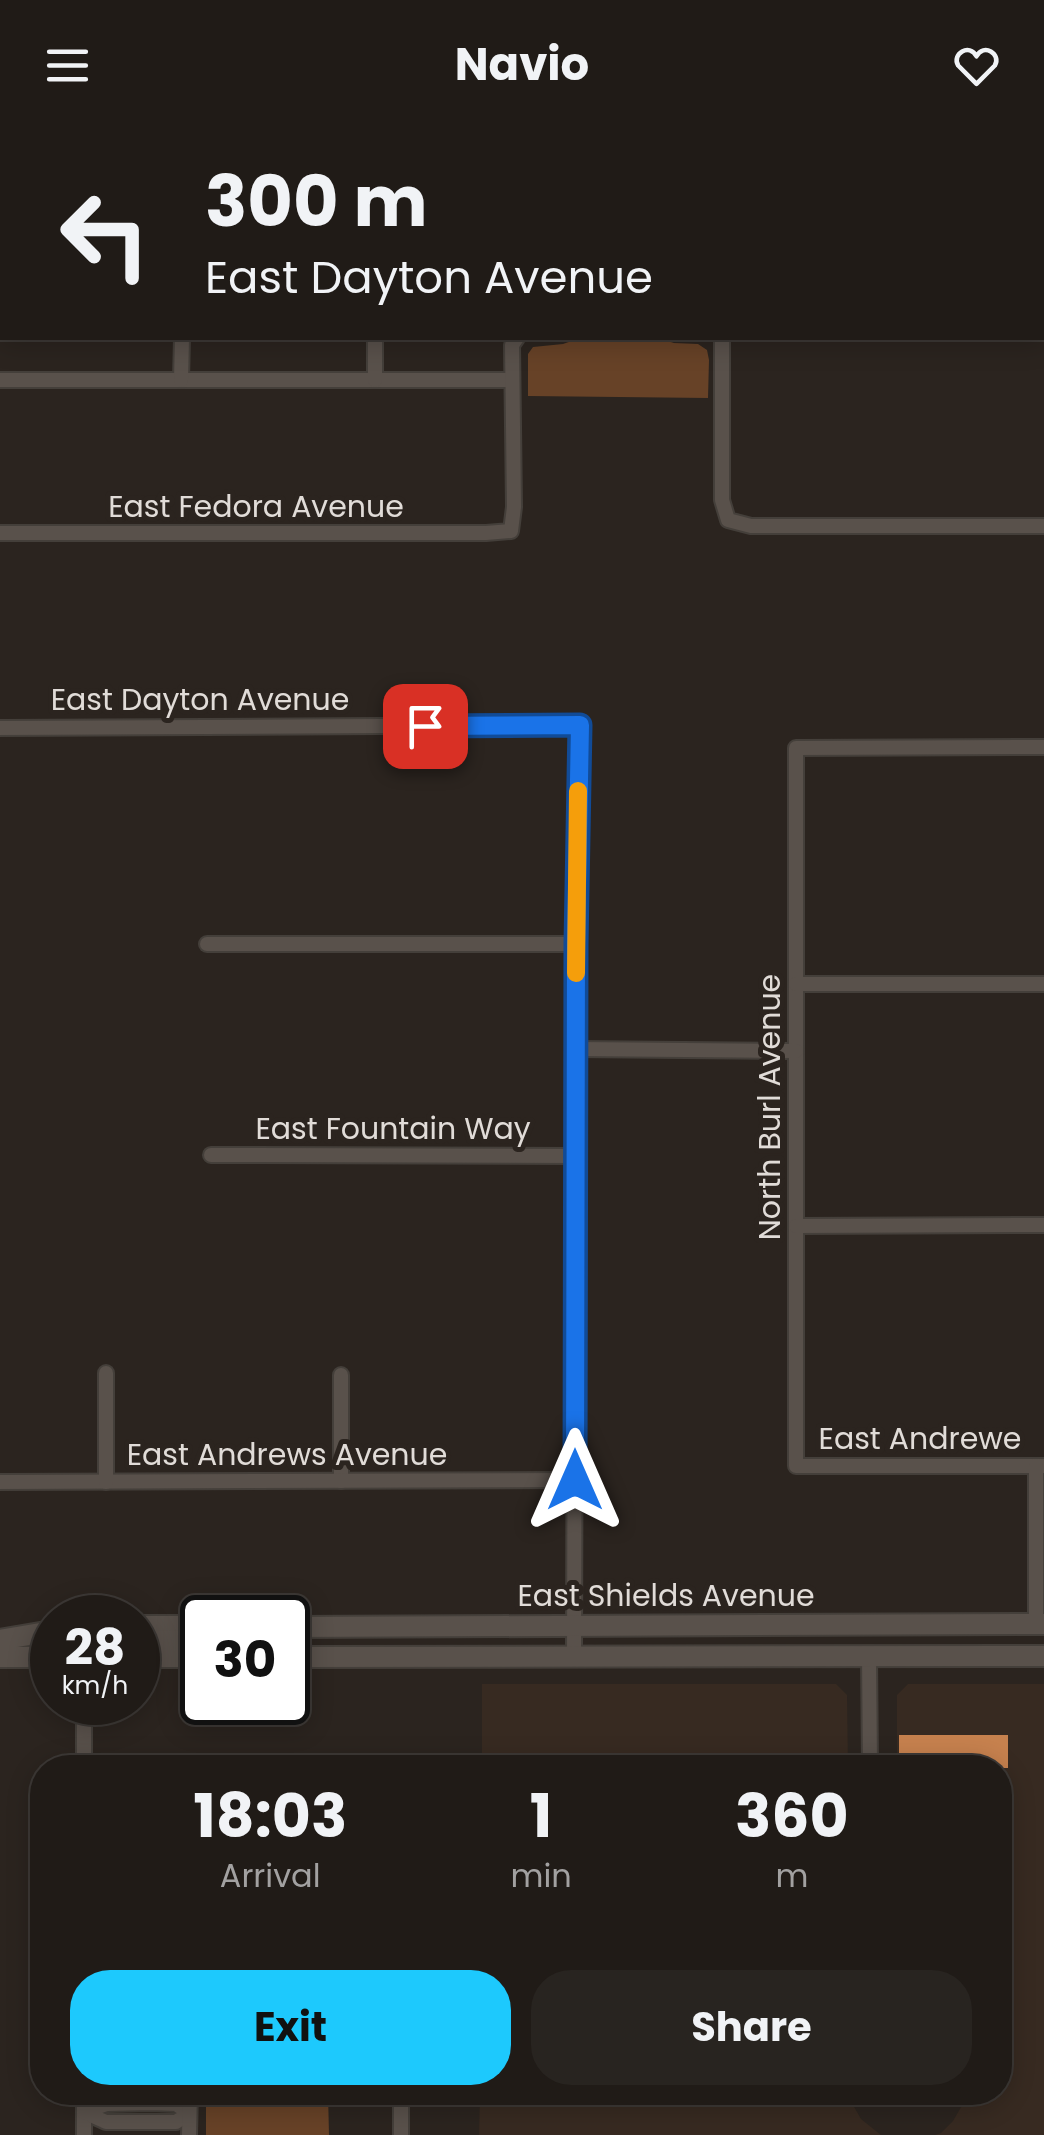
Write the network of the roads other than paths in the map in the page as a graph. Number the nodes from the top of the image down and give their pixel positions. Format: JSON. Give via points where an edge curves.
{"nodes":[{"id":1,"x":182,"y":340,"type":"edge"},
{"id":2,"x":375,"y":340,"type":"edge"},
{"id":3,"x":516,"y":340,"type":"edge"},
{"id":4,"x":722,"y":340,"type":"edge"},
{"id":5,"x":0,"y":380,"type":"edge"},
{"id":6,"x":181,"y":380,"type":"junction"},
{"id":7,"x":375,"y":380,"type":"junction"},
{"id":8,"x":512,"y":380,"type":"junction"},
{"id":9,"x":1044,"y":526,"type":"edge"},
{"id":10,"x":0,"y":533,"type":"edge"},
{"id":11,"x":0,"y":728,"type":"edge"},
{"id":12,"x":1044,"y":747,"type":"edge"},
{"id":13,"x":206,"y":944,"type":"dead end"},
{"id":14,"x":576,"y":944,"type":"junction"},
{"id":15,"x":796,"y":984,"type":"junction"},
{"id":16,"x":1044,"y":984,"type":"edge"},
{"id":17,"x":576,"y":1050,"type":"junction"},
{"id":18,"x":796,"y":1050,"type":"junction"},
{"id":19,"x":211,"y":1155,"type":"dead end"},
{"id":20,"x":576,"y":1156,"type":"junction"},
{"id":21,"x":1044,"y":1225,"type":"edge"},
{"id":22,"x":796,"y":1226,"type":"junction"},
{"id":23,"x":106,"y":1373,"type":"dead end"},
{"id":24,"x":341,"y":1375,"type":"dead end"},
{"id":25,"x":796,"y":1466,"type":"joint"},
{"id":26,"x":1040,"y":1466,"type":"edge"},
{"id":27,"x":341,"y":1480,"type":"junction"},
{"id":28,"x":575,"y":1480,"type":"junction"},
{"id":29,"x":0,"y":1482,"type":"edge"},
{"id":30,"x":106,"y":1482,"type":"junction"},
{"id":31,"x":574,"y":1624,"type":"junction"},
{"id":32,"x":1040,"y":1624,"type":"edge"},
{"id":33,"x":0,"y":1626,"type":"edge"},
{"id":34,"x":310,"y":1626,"type":"edge"},
{"id":35,"x":30,"y":1628,"type":"edge"},
{"id":36,"x":30,"y":1634,"type":"edge"},
{"id":37,"x":0,"y":1640,"type":"edge"},
{"id":38,"x":574,"y":1656,"type":"junction"},
{"id":39,"x":869,"y":1656,"type":"junction"},
{"id":40,"x":1044,"y":1656,"type":"edge"},
{"id":41,"x":0,"y":1657,"type":"edge"},
{"id":42,"x":30,"y":1657,"type":"edge"},
{"id":43,"x":310,"y":1657,"type":"edge"},
{"id":44,"x":84,"y":1725,"type":"edge"},
{"id":45,"x":84,"y":1755,"type":"edge"},
{"id":46,"x":870,"y":1755,"type":"edge"},
{"id":47,"x":84,"y":2105,"type":"edge"},
{"id":48,"x":104,"y":2105,"type":"edge"},
{"id":49,"x":135,"y":2105,"type":"edge"},
{"id":50,"x":178,"y":2105,"type":"edge"},
{"id":51,"x":190,"y":2105,"type":"edge"},
{"id":52,"x":401,"y":2105,"type":"edge"},
{"id":53,"x":84,"y":2112,"type":"junction"},
{"id":54,"x":190,"y":2113,"type":"junction"},
{"id":55,"x":135,"y":2122,"type":"junction"},
{"id":56,"x":84,"y":2135,"type":"edge"},
{"id":57,"x":189,"y":2135,"type":"edge"},
{"id":58,"x":402,"y":2135,"type":"edge"}],
"edges":[{"from":1,"to":6,"type":"street"},
{"from":2,"to":7,"type":"street"},
{"from":3,"to":8,"type":"street"},
{"from":4,"to":9,"type":"street","via":[[722,500],[728,520],[751,526]]},
{"from":5,"to":6,"type":"street"},
{"from":6,"to":7,"type":"street"},
{"from":7,"to":8,"type":"street"},
{"from":8,"to":10,"type":"street","name":"East Fedora Avenue","via":[[511,531]]},
{"from":11,"to":14,"type":"street","name":"East Dayton Avenue","via":[[580,725]]},
{"from":12,"to":15,"type":"street","name":"North Burl Avenue","via":[[796,748]]},
{"from":13,"to":14,"type":"street"},
{"from":14,"to":17,"type":"street"},
{"from":15,"to":16,"type":"street"},
{"from":15,"to":18,"type":"street","name":"North Burl Avenue"},
{"from":17,"to":18,"type":"street"},
{"from":17,"to":20,"type":"street"},
{"from":18,"to":22,"type":"street","name":"North Burl Avenue"},
{"from":19,"to":20,"type":"street","name":"East Fountain Way"},
{"from":20,"to":28,"type":"street"},
{"from":21,"to":22,"type":"street"},
{"from":22,"to":25,"type":"street","name":"North Burl Avenue"},
{"from":23,"to":30,"type":"street"},
{"from":24,"to":27,"type":"street"},
{"from":25,"to":26,"type":"street","name":"East Andrewe"},
{"from":26,"to":32,"type":"street"},
{"from":27,"to":28,"type":"street","name":"East Andrews Avenue"},
{"from":27,"to":30,"type":"street","name":"East Andrews Avenue"},
{"from":28,"to":31,"type":"street"},
{"from":29,"to":30,"type":"street","name":"East Andrews Avenue"},
{"from":31,"to":32,"type":"main road","name":"East Shields Avenue"},
{"from":31,"to":34,"type":"main road","name":"East Shields Avenue"},
{"from":31,"to":38,"type":"street"},
{"from":33,"to":35,"type":"main road"},
{"from":36,"to":37,"type":"main road"},
{"from":38,"to":39,"type":"main road","name":"East Shields Avenue"},
{"from":38,"to":43,"type":"main road","name":"East Shields Avenue"},
{"from":39,"to":40,"type":"main road","name":"East Shields Avenue"},
{"from":39,"to":46,"type":"street"},
{"from":41,"to":42,"type":"main road"},
{"from":44,"to":45,"type":"street"},
{"from":47,"to":53,"type":"street"},
{"from":48,"to":53,"type":"street"},
{"from":49,"to":55,"type":"street","via":[[141,2113]]},
{"from":50,"to":54,"type":"street"},
{"from":51,"to":54,"type":"street"},
{"from":52,"to":58,"type":"street"},
{"from":53,"to":55,"type":"street","via":[[106,2122]]},
{"from":53,"to":56,"type":"street"},
{"from":54,"to":55,"type":"street","via":[[176,2122]]},
{"from":54,"to":57,"type":"street"}]}
